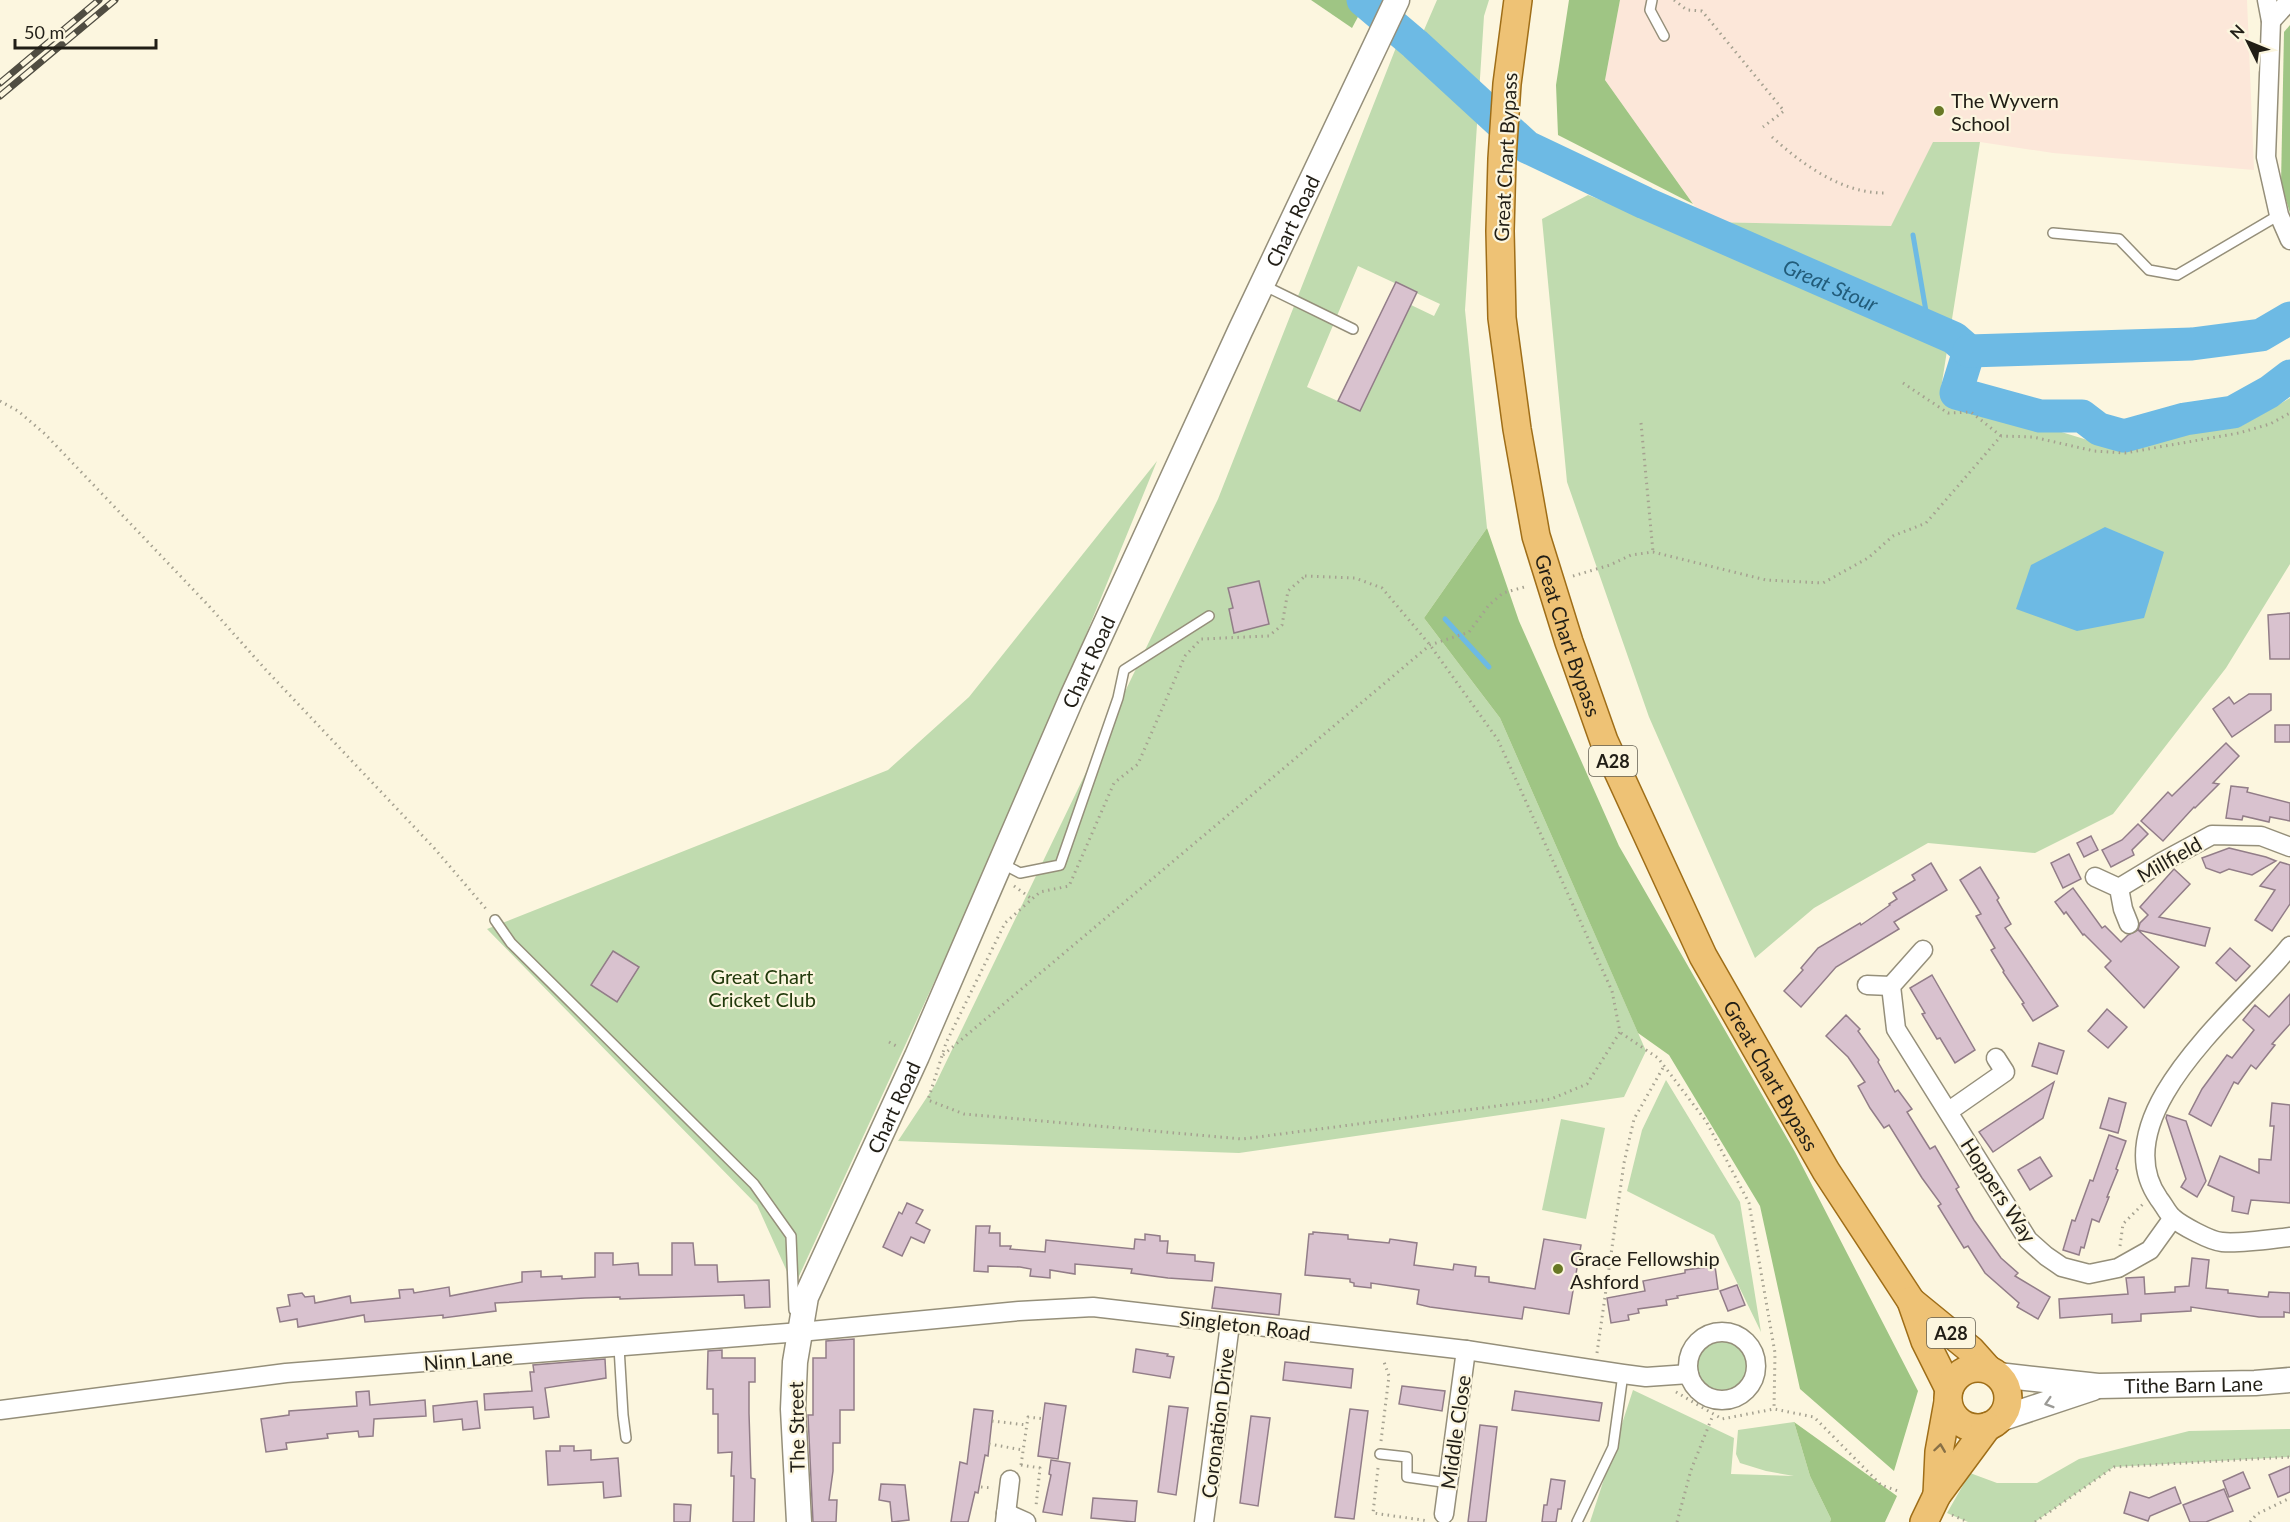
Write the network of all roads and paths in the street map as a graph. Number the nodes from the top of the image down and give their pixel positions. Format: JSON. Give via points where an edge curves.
{"nodes":[{"id":1,"x":1518,"y":0,"type":"edge"},
{"id":2,"x":1652,"y":0,"type":"edge"},
{"id":3,"x":1674,"y":0,"type":"edge"},
{"id":4,"x":2267,"y":0,"type":"edge"},
{"id":5,"x":2290,"y":0,"type":"edge"},
{"id":6,"x":1396,"y":2,"type":"edge"},
{"id":7,"x":2271,"y":21,"type":"junction"},
{"id":8,"x":1664,"y":36,"type":"dead end"},
{"id":9,"x":1763,"y":128,"type":"dead end"},
{"id":10,"x":1772,"y":137,"type":"dead end"},
{"id":11,"x":1886,"y":193,"type":"dead end"},
{"id":12,"x":2279,"y":215,"type":"junction"},
{"id":13,"x":2053,"y":233,"type":"dead end"},
{"id":14,"x":2290,"y":240,"type":"edge"},
{"id":15,"x":1263,"y":285,"type":"junction"},
{"id":16,"x":1353,"y":329,"type":"dead end"},
{"id":17,"x":1903,"y":383,"type":"dead end"},
{"id":18,"x":0,"y":401,"type":"edge"},
{"id":19,"x":2290,"y":413,"type":"edge"},
{"id":20,"x":1641,"y":423,"type":"dead end"},
{"id":21,"x":2001,"y":436,"type":"junction"},
{"id":22,"x":1653,"y":552,"type":"junction"},
{"id":23,"x":1568,"y":577,"type":"dead end"},
{"id":24,"x":1528,"y":586,"type":"dead end"},
{"id":25,"x":1209,"y":616,"type":"dead end"},
{"id":26,"x":1430,"y":645,"type":"junction"},
{"id":27,"x":2290,"y":847,"type":"edge"},
{"id":28,"x":1001,"y":863,"type":"junction"},
{"id":29,"x":2095,"y":877,"type":"dead end"},
{"id":30,"x":2119,"y":888,"type":"junction"},
{"id":31,"x":495,"y":920,"type":"joint"},
{"id":32,"x":2129,"y":924,"type":"dead end"},
{"id":33,"x":2290,"y":946,"type":"edge"},
{"id":34,"x":1923,"y":950,"type":"dead end"},
{"id":35,"x":1867,"y":985,"type":"dead end"},
{"id":36,"x":1891,"y":986,"type":"junction"},
{"id":37,"x":1620,"y":1032,"type":"junction"},
{"id":38,"x":942,"y":1055,"type":"junction"},
{"id":39,"x":917,"y":1056,"type":"junction"},
{"id":40,"x":1996,"y":1058,"type":"dead end"},
{"id":41,"x":1664,"y":1066,"type":"junction"},
{"id":42,"x":1949,"y":1111,"type":"junction"},
{"id":43,"x":2155,"y":1193,"type":"junction"},
{"id":44,"x":2173,"y":1218,"type":"junction"},
{"id":45,"x":2290,"y":1237,"type":"edge"},
{"id":46,"x":2125,"y":1264,"type":"junction"},
{"id":47,"x":1911,"y":1301,"type":"junction"},
{"id":48,"x":1230,"y":1324,"type":"junction"},
{"id":49,"x":800,"y":1332,"type":"junction"},
{"id":50,"x":619,"y":1347,"type":"junction"},
{"id":51,"x":1466,"y":1350,"type":"junction"},
{"id":52,"x":1595,"y":1370,"type":"junction"},
{"id":53,"x":1993,"y":1372,"type":"junction"},
{"id":54,"x":1623,"y":1374,"type":"junction"},
{"id":55,"x":1689,"y":1374,"type":"dead end"},
{"id":56,"x":1646,"y":1377,"type":"junction"},
{"id":57,"x":2290,"y":1380,"type":"edge"},
{"id":58,"x":2098,"y":1386,"type":"junction"},
{"id":59,"x":1949,"y":1395,"type":"junction"},
{"id":60,"x":1774,"y":1409,"type":"junction"},
{"id":61,"x":0,"y":1410,"type":"edge"},
{"id":62,"x":1713,"y":1415,"type":"junction"},
{"id":63,"x":1046,"y":1419,"type":"dead end"},
{"id":64,"x":992,"y":1421,"type":"dead end"},
{"id":65,"x":1994,"y":1422,"type":"junction"},
{"id":66,"x":1027,"y":1425,"type":"junction"},
{"id":67,"x":626,"y":1438,"type":"dead end"},
{"id":68,"x":989,"y":1444,"type":"dead end"},
{"id":69,"x":1023,"y":1450,"type":"junction"},
{"id":70,"x":1380,"y":1454,"type":"dead end"},
{"id":71,"x":2290,"y":1458,"type":"edge"},
{"id":72,"x":1015,"y":1472,"type":"junction"},
{"id":73,"x":1449,"y":1483,"type":"junction"},
{"id":74,"x":1898,"y":1491,"type":"dead end"},
{"id":75,"x":2290,"y":1498,"type":"edge"},
{"id":76,"x":1936,"y":1510,"type":"edge"},
{"id":77,"x":1444,"y":1514,"type":"dead end"},
{"id":78,"x":1031,"y":1517,"type":"edge"},
{"id":79,"x":1005,"y":1518,"type":"edge"},
{"id":80,"x":799,"y":1522,"type":"edge"},
{"id":81,"x":1204,"y":1522,"type":"edge"},
{"id":82,"x":1577,"y":1522,"type":"edge"},
{"id":83,"x":1677,"y":1522,"type":"edge"},
{"id":84,"x":1968,"y":1522,"type":"edge"},
{"id":85,"x":2035,"y":1522,"type":"edge"},
{"id":86,"x":2250,"y":1522,"type":"edge"}],
"edges":[{"from":1,"to":47,"type":"main road","name":"Great Chart Bypass","number":"A28","via":[[1502,159],[1502,318],[1536,537],[1604,741],[1703,956],[1826,1171]]},
{"from":2,"to":8,"type":"lane","via":[[1650,10]]},
{"from":3,"to":9,"type":"path","via":[[1687,10],[1702,11],[1784,111]]},
{"from":4,"to":7,"type":"street"},
{"from":5,"to":7,"type":"street"},
{"from":6,"to":15,"type":"street","name":"Chart Road"},
{"from":7,"to":12,"type":"street","via":[[2266,157]]},
{"from":10,"to":11,"type":"path","via":[[1794,157],[1851,188]]},
{"from":12,"to":13,"type":"lane","via":[[2177,275],[2150,270],[2119,239]]},
{"from":12,"to":14,"type":"street"},
{"from":15,"to":16,"type":"lane"},
{"from":15,"to":28,"type":"street","name":"Chart Road","via":[[1072,697]]},
{"from":17,"to":21,"type":"path","via":[[1948,413],[1971,412]]},
{"from":18,"to":31,"type":"path","via":[[45,434],[435,849]]},
{"from":19,"to":21,"type":"path","via":[[2271,424],[2239,433],[2125,453],[2094,451],[2033,436]]},
{"from":20,"to":22,"type":"path"},
{"from":21,"to":22,"type":"path","via":[[1926,523],[1893,536],[1869,558],[1823,583],[1766,580]]},
{"from":22,"to":23,"type":"path","via":[[1631,555]]},
{"from":24,"to":26,"type":"path","via":[[1503,593],[1489,604],[1469,632]]},
{"from":25,"to":28,"type":"lane","via":[[1124,670],[1118,698],[1060,865],[1020,873]]},
{"from":26,"to":37,"type":"path","via":[[1498,741],[1612,991]]},
{"from":26,"to":38,"type":"path"},
{"from":26,"to":38,"type":"path","via":[[1382,588],[1355,578],[1305,576],[1288,591],[1282,625],[1269,636],[1201,639],[1185,656],[1138,764],[1114,783],[1069,886],[1040,892],[1005,923]]},
{"from":27,"to":30,"type":"street","name":"Millfield","via":[[2261,836],[2212,835]]},
{"from":28,"to":39,"type":"street","name":"Chart Road"},
{"from":29,"to":30,"type":"street","name":"Millfield"},
{"from":30,"to":32,"type":"street","name":"Millfield"},
{"from":31,"to":49,"type":"lane","via":[[511,943],[754,1184],[790,1236],[794,1321]]},
{"from":33,"to":43,"type":"street","via":[[2167,1087],[2150,1121],[2145,1155]]},
{"from":34,"to":36,"type":"street"},
{"from":35,"to":36,"type":"street"},
{"from":36,"to":42,"type":"street","name":"Hoppers Way","via":[[1896,1029]]},
{"from":37,"to":38,"type":"path","via":[[1587,1084],[1551,1099],[1242,1139],[964,1113],[928,1100]]},
{"from":37,"to":41,"type":"path"},
{"from":38,"to":39,"type":"path","via":[[930,1060]]},
{"from":39,"to":49,"type":"street","name":"Chart Road","via":[[806,1297]]},
{"from":40,"to":42,"type":"street","via":[[2005,1072]]},
{"from":41,"to":52,"type":"path","via":[[1634,1119],[1624,1163]]},
{"from":41,"to":60,"type":"path","via":[[1706,1121],[1749,1203],[1775,1353]]},
{"from":42,"to":46,"type":"street","name":"Hoppers Way","via":[[2028,1240],[2062,1267],[2089,1274]]},
{"from":43,"to":44,"type":"street"},
{"from":43,"to":46,"type":"path","via":[[2123,1224],[2119,1242]]},
{"from":44,"to":45,"type":"street","via":[[2221,1242]]},
{"from":44,"to":46,"type":"street","name":"Hoppers Way","via":[[2150,1250]]},
{"from":47,"to":53,"type":"main road","name":"Great Chart Bypass","number":"A28"},
{"from":47,"to":59,"type":"main road","name":"Great Chart Bypass","number":"A28"},
{"from":48,"to":49,"type":"street","name":"Singleton Road","via":[[1093,1307]]},
{"from":48,"to":51,"type":"street","name":"Singleton Road"},
{"from":48,"to":81,"type":"street","name":"Coronation Drive"},
{"from":49,"to":50,"type":"street","name":"Ninn Lane"},
{"from":49,"to":80,"type":"street","name":"The Street","via":[[793,1410]]},
{"from":50,"to":61,"type":"street","name":"Ninn Lane","via":[[286,1373]]},
{"from":50,"to":67,"type":"lane"},
{"from":51,"to":52,"type":"street","name":"Singleton Road"},
{"from":51,"to":73,"type":"street","name":"Middle Close"},
{"from":52,"to":54,"type":"street","name":"Singleton Road"},
{"from":53,"to":58,"type":"street","name":"Tithe Barn Lane"},
{"from":53,"to":59,"type":"main road","via":[[1978,1367],[1960,1373],[1953,1380]]},
{"from":53,"to":65,"type":"main road","via":[[2005,1382],[2008,1392],[2006,1410]]},
{"from":54,"to":56,"type":"street","name":"Singleton Road"},
{"from":54,"to":82,"type":"lane","via":[[1613,1447]]},
{"from":55,"to":56,"type":"street","name":"Singleton Road"},
{"from":56,"to":62,"type":"path","via":[[1670,1386]]},
{"from":57,"to":58,"type":"street","name":"Tithe Barn Lane"},
{"from":58,"to":65,"type":"street","name":"Tithe Barn Lane","one_way":true},
{"from":59,"to":65,"type":"main road","via":[[1950,1410],[1962,1424],[1980,1428]]},
{"from":76,"to":59,"type":"main road","one_way":true,"via":[[1939,1452]]},
{"from":60,"to":62,"type":"path","via":[[1722,1419]]},
{"from":60,"to":74,"type":"path","via":[[1814,1417],[1881,1485]]},
{"from":62,"to":83,"type":"path","via":[[1691,1470]]},
{"from":63,"to":66,"type":"path","via":[[1029,1417]]},
{"from":64,"to":66,"type":"path"},
{"from":65,"to":76,"type":"main road"},
{"from":66,"to":69,"type":"path"},
{"from":68,"to":69,"type":"path"},
{"from":69,"to":72,"type":"path"},
{"from":70,"to":73,"type":"lane","via":[[1407,1457],[1407,1478]]},
{"from":71,"to":85,"type":"path","via":[[2114,1467]]},
{"from":72,"to":78,"type":"path","via":[[1040,1468]]},
{"from":72,"to":79,"type":"street"},
{"from":73,"to":77,"type":"street","name":"Middle Close"},
{"from":75,"to":86,"type":"path"},
{"from":76,"to":84,"type":"path"},
{"from":78,"to":79,"type":"street"}]}
